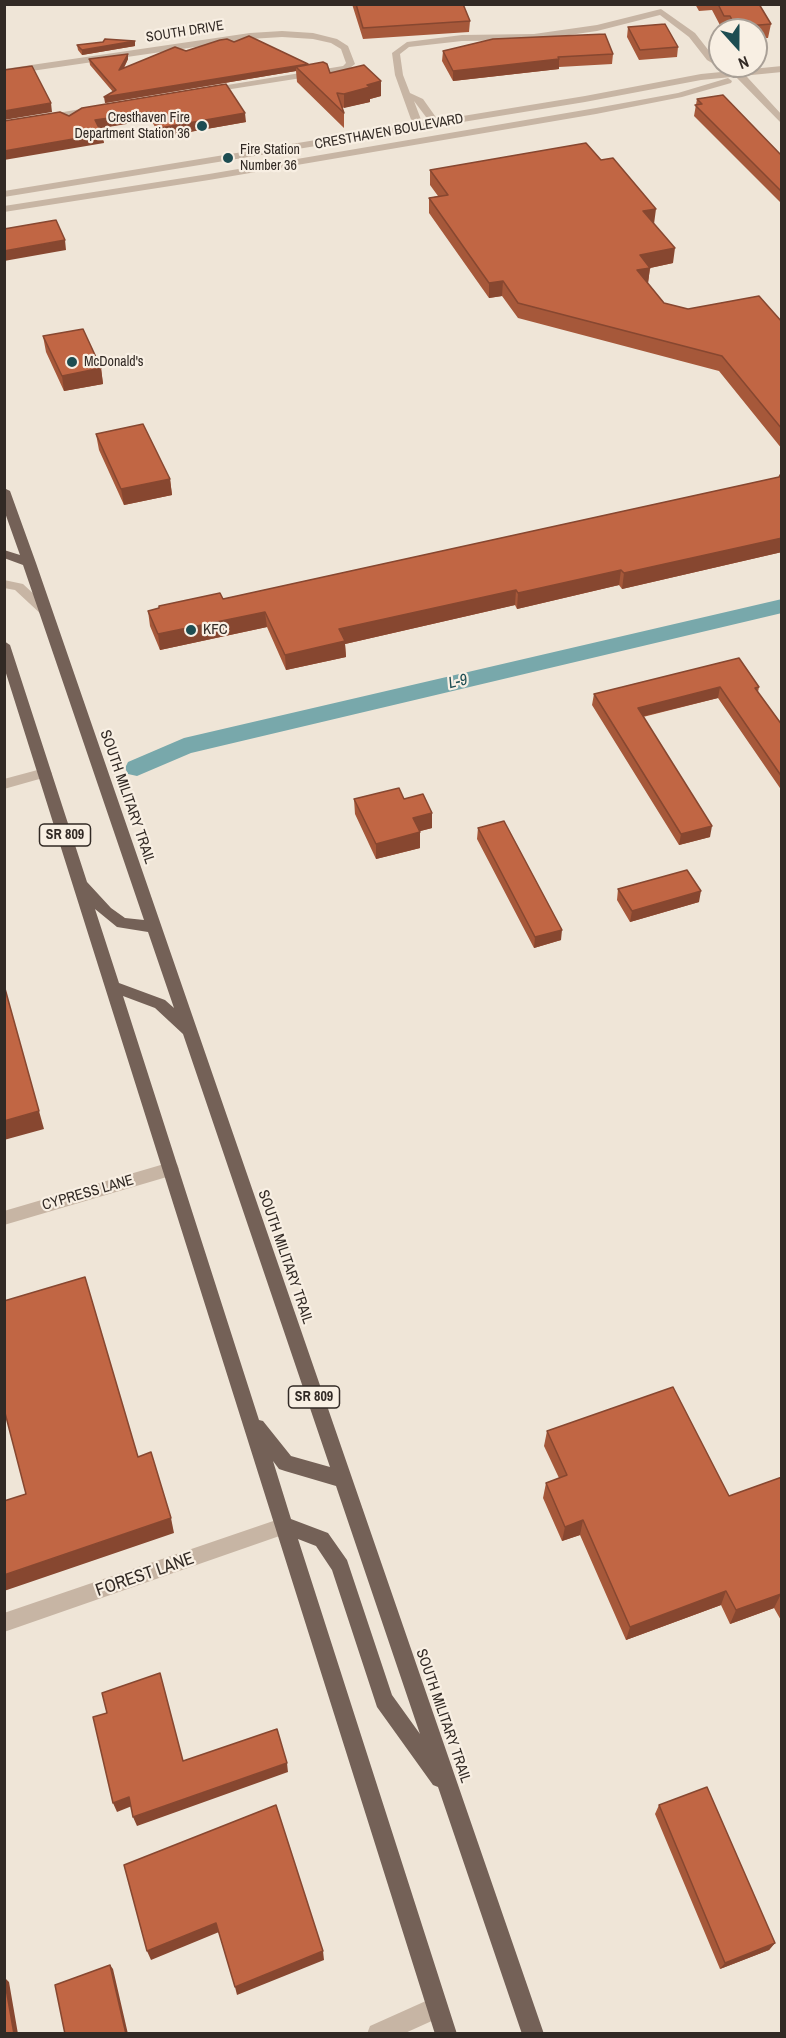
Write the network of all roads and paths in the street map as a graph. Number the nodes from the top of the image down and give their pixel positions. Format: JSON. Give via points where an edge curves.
{"nodes":[{"id":1,"x":696,"y":40,"type":"junction"},
{"id":2,"x":708,"y":45,"type":"edge"},
{"id":3,"x":708,"y":55,"type":"edge"},
{"id":4,"x":4,"y":72,"type":"edge"},
{"id":5,"x":708,"y":77,"type":"edge"},
{"id":6,"x":734,"y":78,"type":"edge"},
{"id":7,"x":742,"y":78,"type":"edge"},
{"id":8,"x":195,"y":93,"type":"edge"},
{"id":9,"x":406,"y":95,"type":"junction"},
{"id":10,"x":101,"y":108,"type":"edge"},
{"id":11,"x":782,"y":121,"type":"edge"},
{"id":12,"x":435,"y":123,"type":"junction"},
{"id":13,"x":4,"y":125,"type":"edge"},
{"id":14,"x":418,"y":126,"type":"junction"},
{"id":15,"x":4,"y":194,"type":"edge"},
{"id":16,"x":4,"y":209,"type":"edge"},
{"id":17,"x":4,"y":491,"type":"edge"},
{"id":18,"x":4,"y":554,"type":"edge"},
{"id":19,"x":30,"y":563,"type":"junction"},
{"id":20,"x":4,"y":584,"type":"edge"},
{"id":21,"x":47,"y":613,"type":"junction"},
{"id":22,"x":4,"y":645,"type":"edge"},
{"id":23,"x":45,"y":773,"type":"junction"},
{"id":24,"x":4,"y":784,"type":"edge"},
{"id":25,"x":79,"y":880,"type":"junction"},
{"id":26,"x":153,"y":927,"type":"junction"},
{"id":27,"x":112,"y":986,"type":"junction"},
{"id":28,"x":188,"y":1031,"type":"junction"},
{"id":29,"x":171,"y":1169,"type":"junction"},
{"id":30,"x":4,"y":1218,"type":"edge"},
{"id":31,"x":250,"y":1418,"type":"junction"},
{"id":32,"x":343,"y":1479,"type":"junction"},
{"id":33,"x":285,"y":1526,"type":"junction"},
{"id":34,"x":4,"y":1623,"type":"edge"},
{"id":35,"x":450,"y":1792,"type":"junction"},
{"id":36,"x":437,"y":2007,"type":"junction"},
{"id":37,"x":378,"y":2034,"type":"edge"},
{"id":38,"x":446,"y":2034,"type":"edge"},
{"id":39,"x":533,"y":2034,"type":"edge"}],
"edges":[{"from":1,"to":2,"type":"street"},
{"from":1,"to":3,"type":"street"},
{"from":1,"to":9,"type":"street","via":[[662,12],[597,28],[534,37],[462,38],[407,45],[396,53]]},
{"from":4,"to":8,"type":"street","name":"SOUTH DRIVE","via":[[282,34],[333,41],[345,48],[351,59],[346,68]]},
{"from":5,"to":12,"type":"street","name":"CRESTHAVEN BOULEVARD"},
{"from":6,"to":16,"type":"street","name":"CRESTHAVEN BOULEVARD","via":[[724,84],[596,111]]},
{"from":7,"to":11,"type":"street"},
{"from":9,"to":12,"type":"street","via":[[420,101]]},
{"from":9,"to":14,"type":"street"},
{"from":10,"to":13,"type":"street"},
{"from":12,"to":14,"type":"street","name":"CRESTHAVEN BOULEVARD"},
{"from":14,"to":15,"type":"street","name":"CRESTHAVEN BOULEVARD"},
{"from":17,"to":19,"type":"main road","name":"SOUTH MILITARY TRAIL","number":"SR 809"},
{"from":18,"to":19,"type":"main road"},
{"from":19,"to":21,"type":"main road","name":"SOUTH MILITARY TRAIL","number":"SR 809"},
{"from":20,"to":21,"type":"street","via":[[19,586]]},
{"from":21,"to":26,"type":"main road","name":"SOUTH MILITARY TRAIL","number":"SR 809"},
{"from":22,"to":23,"type":"main road","number":"SR 809"},
{"from":23,"to":24,"type":"street"},
{"from":23,"to":25,"type":"main road","number":"SR 809"},
{"from":25,"to":26,"type":"main road","via":[[106,912],[122,923]]},
{"from":25,"to":27,"type":"main road","number":"SR 809"},
{"from":26,"to":28,"type":"main road","name":"SOUTH MILITARY TRAIL","number":"SR 809"},
{"from":27,"to":28,"type":"main road","via":[[160,1004]]},
{"from":27,"to":29,"type":"main road","number":"SR 809"},
{"from":28,"to":32,"type":"main road","name":"SOUTH MILITARY TRAIL","number":"SR 809"},
{"from":29,"to":30,"type":"street","name":"CYPRESS LANE"},
{"from":29,"to":31,"type":"main road","number":"SR 809"},
{"from":31,"to":32,"type":"main road","via":[[285,1463]]},
{"from":31,"to":33,"type":"main road","number":"SR 809"},
{"from":32,"to":35,"type":"main road","name":"SOUTH MILITARY TRAIL","number":"SR 809"},
{"from":33,"to":34,"type":"street","name":"FOREST LANE"},
{"from":33,"to":35,"type":"main road","via":[[321,1539],[340,1566],[384,1700]]},
{"from":33,"to":36,"type":"main road","number":"SR 809"},
{"from":35,"to":39,"type":"main road","name":"SOUTH MILITARY TRAIL","number":"SR 809"},
{"from":36,"to":37,"type":"street"},
{"from":36,"to":38,"type":"main road","number":"SR 809"}]}
